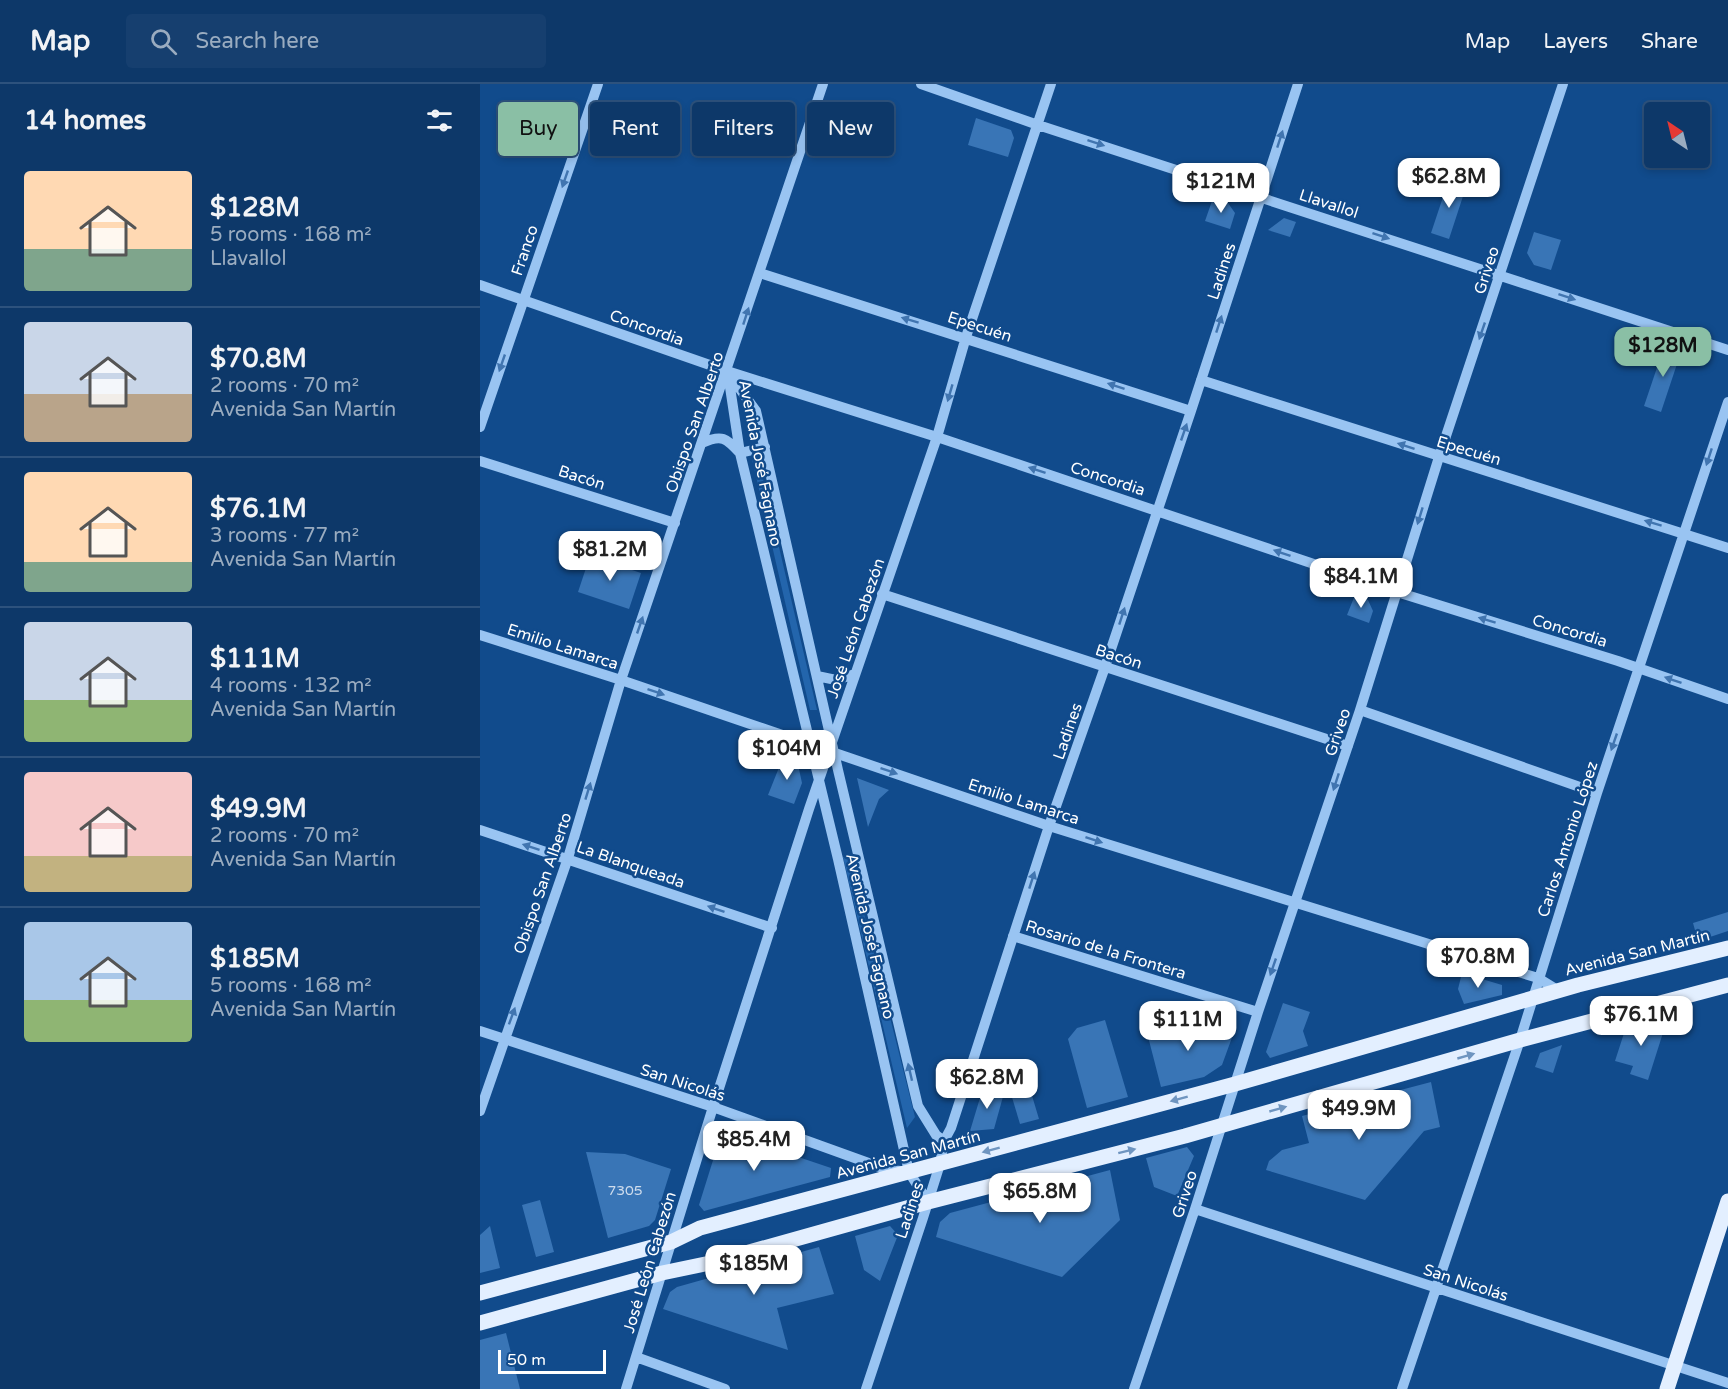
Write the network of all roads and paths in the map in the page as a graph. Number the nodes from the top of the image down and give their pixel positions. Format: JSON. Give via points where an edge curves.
{"nodes":[{"id":1,"x":598,"y":84,"type":"edge"},
{"id":2,"x":823,"y":84,"type":"edge"},
{"id":3,"x":921,"y":84,"type":"edge"},
{"id":4,"x":1052,"y":84,"type":"edge"},
{"id":5,"x":1298,"y":84,"type":"edge"},
{"id":6,"x":1563,"y":84,"type":"edge"},
{"id":7,"x":1038,"y":125,"type":"junction"},
{"id":8,"x":1261,"y":196,"type":"junction"},
{"id":9,"x":760,"y":273,"type":"junction"},
{"id":10,"x":1501,"y":276,"type":"junction"},
{"id":11,"x":480,"y":285,"type":"edge"},
{"id":12,"x":524,"y":299,"type":"junction"},
{"id":13,"x":966,"y":337,"type":"junction"},
{"id":14,"x":1728,"y":350,"type":"edge"},
{"id":15,"x":727,"y":371,"type":"junction"},
{"id":16,"x":1201,"y":380,"type":"junction"},
{"id":17,"x":1728,"y":402,"type":"edge"},
{"id":18,"x":1191,"y":411,"type":"junction"},
{"id":19,"x":480,"y":427,"type":"edge"},
{"id":20,"x":937,"y":437,"type":"junction"},
{"id":21,"x":702,"y":443,"type":"junction"},
{"id":22,"x":765,"y":447,"type":"junction"},
{"id":23,"x":740,"y":453,"type":"junction"},
{"id":24,"x":1439,"y":457,"type":"junction"},
{"id":25,"x":480,"y":461,"type":"edge"},
{"id":26,"x":1157,"y":510,"type":"junction"},
{"id":27,"x":675,"y":523,"type":"junction"},
{"id":28,"x":1684,"y":533,"type":"junction"},
{"id":29,"x":1728,"y":548,"type":"edge"},
{"id":30,"x":1397,"y":592,"type":"junction"},
{"id":31,"x":882,"y":594,"type":"junction"},
{"id":32,"x":480,"y":635,"type":"edge"},
{"id":33,"x":1105,"y":668,"type":"junction"},
{"id":34,"x":1639,"y":668,"type":"junction"},
{"id":35,"x":855,"y":674,"type":"junction"},
{"id":36,"x":816,"y":676,"type":"junction"},
{"id":37,"x":621,"y":680,"type":"junction"},
{"id":38,"x":1728,"y":699,"type":"edge"},
{"id":39,"x":1360,"y":710,"type":"junction"},
{"id":40,"x":809,"y":744,"type":"junction"},
{"id":41,"x":1348,"y":746,"type":"junction"},
{"id":42,"x":832,"y":749,"type":"junction"},
{"id":43,"x":819,"y":781,"type":"junction"},
{"id":44,"x":1597,"y":793,"type":"junction"},
{"id":45,"x":1050,"y":826,"type":"junction"},
{"id":46,"x":480,"y":830,"type":"edge"},
{"id":47,"x":568,"y":858,"type":"junction"},
{"id":48,"x":1295,"y":904,"type":"junction"},
{"id":49,"x":772,"y":928,"type":"junction"},
{"id":50,"x":1013,"y":936,"type":"junction"},
{"id":51,"x":1728,"y":948,"type":"edge"},
{"id":52,"x":1538,"y":978,"type":"junction"},
{"id":53,"x":1728,"y":985,"type":"edge"},
{"id":54,"x":1559,"y":990,"type":"junction"},
{"id":55,"x":1532,"y":998,"type":"junction"},
{"id":56,"x":1258,"y":1012,"type":"junction"},
{"id":57,"x":480,"y":1031,"type":"edge"},
{"id":58,"x":504,"y":1038,"type":"junction"},
{"id":59,"x":1520,"y":1040,"type":"junction"},
{"id":60,"x":1235,"y":1084,"type":"junction"},
{"id":61,"x":713,"y":1107,"type":"junction"},
{"id":62,"x":480,"y":1111,"type":"edge"},
{"id":63,"x":1222,"y":1124,"type":"junction"},
{"id":64,"x":944,"y":1141,"type":"junction"},
{"id":65,"x":940,"y":1164,"type":"junction"},
{"id":66,"x":909,"y":1172,"type":"junction"},
{"id":67,"x":1728,"y":1201,"type":"edge"},
{"id":68,"x":928,"y":1202,"type":"junction"},
{"id":69,"x":1195,"y":1209,"type":"junction"},
{"id":70,"x":671,"y":1242,"type":"junction"},
{"id":71,"x":662,"y":1273,"type":"junction"},
{"id":72,"x":1435,"y":1287,"type":"junction"},
{"id":73,"x":480,"y":1293,"type":"edge"},
{"id":74,"x":480,"y":1323,"type":"edge"},
{"id":75,"x":636,"y":1357,"type":"junction"},
{"id":76,"x":1675,"y":1365,"type":"junction"},
{"id":77,"x":1728,"y":1383,"type":"edge"},
{"id":78,"x":626,"y":1389,"type":"edge"},
{"id":79,"x":725,"y":1389,"type":"edge"},
{"id":80,"x":866,"y":1389,"type":"edge"},
{"id":81,"x":1134,"y":1389,"type":"edge"},
{"id":82,"x":1402,"y":1389,"type":"edge"},
{"id":83,"x":1667,"y":1389,"type":"edge"}],
"edges":[{"from":1,"to":12,"type":"street","name":"Franco","one_way":true},
{"from":2,"to":9,"type":"street","name":"Obispo San Alberto"},
{"from":3,"to":7,"type":"street","name":"Llavallol"},
{"from":4,"to":7,"type":"street","name":"José León Cabezón"},
{"from":8,"to":5,"type":"street","name":"Ladines","one_way":true},
{"from":6,"to":10,"type":"street","name":"Griveo"},
{"from":7,"to":8,"type":"street","name":"Llavallol","one_way":true},
{"from":7,"to":13,"type":"street","name":"José León Cabezón"},
{"from":8,"to":10,"type":"street","name":"Llavallol","one_way":true},
{"from":16,"to":8,"type":"street","name":"Ladines","one_way":true},
{"from":13,"to":9,"type":"street","name":"Epecuén","one_way":true},
{"from":15,"to":9,"type":"street","name":"Obispo San Alberto","one_way":true},
{"from":10,"to":14,"type":"street","name":"Llavallol","one_way":true},
{"from":10,"to":24,"type":"street","name":"Griveo","one_way":true},
{"from":11,"to":12,"type":"street","name":"Concordia"},
{"from":12,"to":15,"type":"street","name":"Concordia"},
{"from":12,"to":19,"type":"street","name":"Franco","one_way":true},
{"from":18,"to":13,"type":"street","name":"Epecuén","one_way":true},
{"from":13,"to":20,"type":"street","name":"José León Cabezón","one_way":true},
{"from":15,"to":20,"type":"street","name":"Concordia"},
{"from":15,"to":21,"type":"street","name":"Obispo San Alberto"},
{"from":15,"to":22,"type":"street","name":"Avenida José Fagnano","via":[[756,411]]},
{"from":15,"to":23,"type":"street","name":"Avenida José Fagnano"},
{"from":16,"to":18,"type":"street","name":"Ladines"},
{"from":24,"to":16,"type":"street","name":"Epecuén","one_way":true},
{"from":17,"to":28,"type":"street","name":"Carlos Antonio López","one_way":true},
{"from":26,"to":18,"type":"street","name":"Ladines","one_way":true},
{"from":26,"to":20,"type":"street","name":"Concordia","one_way":true},
{"from":20,"to":31,"type":"street","name":"José León Cabezón"},
{"from":21,"to":23,"type":"street","via":[[721,438]]},
{"from":21,"to":27,"type":"street","name":"Obispo San Alberto"},
{"from":22,"to":23,"type":"street"},
{"from":22,"to":36,"type":"street","name":"Avenida José Fagnano"},
{"from":23,"to":40,"type":"street","name":"Avenida José Fagnano"},
{"from":28,"to":24,"type":"street","name":"Epecuén","one_way":true},
{"from":24,"to":30,"type":"street","name":"Griveo","one_way":true},
{"from":25,"to":27,"type":"street","name":"Bacón"},
{"from":30,"to":26,"type":"street","name":"Concordia","one_way":true},
{"from":33,"to":26,"type":"street","name":"Ladines","one_way":true},
{"from":37,"to":27,"type":"street","name":"Obispo San Alberto","one_way":true},
{"from":28,"to":29,"type":"street","name":"Epecuén"},
{"from":28,"to":34,"type":"street","name":"Carlos Antonio López"},
{"from":34,"to":30,"type":"street","name":"Concordia","one_way":true},
{"from":30,"to":39,"type":"street","name":"Griveo"},
{"from":31,"to":33,"type":"street","name":"Bacón"},
{"from":31,"to":35,"type":"street","name":"José León Cabezón"},
{"from":32,"to":37,"type":"street","name":"Emilio Lamarca"},
{"from":33,"to":41,"type":"street","name":"Bacón"},
{"from":33,"to":45,"type":"street","name":"Ladines"},
{"from":38,"to":34,"type":"street","name":"Concordia","one_way":true},
{"from":34,"to":44,"type":"street","name":"Carlos Antonio López","one_way":true},
{"from":35,"to":36,"type":"street","via":[[836,680]]},
{"from":35,"to":42,"type":"street","name":"José León Cabezón"},
{"from":36,"to":42,"type":"street","name":"Avenida José Fagnano"},
{"from":37,"to":40,"type":"street","name":"Emilio Lamarca","one_way":true},
{"from":47,"to":37,"type":"street","name":"Obispo San Alberto","one_way":true},
{"from":39,"to":41,"type":"street","name":"Griveo"},
{"from":39,"to":44,"type":"street"},
{"from":40,"to":42,"type":"street","name":"Emilio Lamarca"},
{"from":40,"to":43,"type":"street","name":"Avenida José Fagnano"},
{"from":41,"to":48,"type":"street","name":"Griveo","one_way":true},
{"from":42,"to":43,"type":"street","name":"José León Cabezón"},
{"from":42,"to":45,"type":"street","name":"Emilio Lamarca","one_way":true},
{"from":64,"to":42,"type":"street","name":"Avenida José Fagnano","one_way":true,"via":[[918,1106]]},
{"from":43,"to":49,"type":"street","name":"José León Cabezón"},
{"from":43,"to":66,"type":"street","name":"Avenida José Fagnano"},
{"from":44,"to":52,"type":"street","name":"Carlos Antonio López"},
{"from":45,"to":48,"type":"street","name":"Emilio Lamarca","one_way":true},
{"from":50,"to":45,"type":"street","name":"Ladines","one_way":true},
{"from":47,"to":46,"type":"street","name":"La Blanqueada","one_way":true},
{"from":49,"to":47,"type":"street","name":"La Blanqueada","one_way":true},
{"from":58,"to":47,"type":"street","name":"Obispo San Alberto","one_way":true},
{"from":48,"to":52,"type":"street","name":"Emilio Lamarca"},
{"from":48,"to":56,"type":"street","name":"Griveo","one_way":true},
{"from":49,"to":61,"type":"street","name":"José León Cabezón"},
{"from":50,"to":56,"type":"street","name":"Rosario de la Frontera"},
{"from":50,"to":64,"type":"street","name":"Ladines"},
{"from":51,"to":54,"type":"main road","name":"Avenida San Martín"},
{"from":52,"to":54,"type":"street","name":"Emilio Lamarca"},
{"from":52,"to":55,"type":"street","name":"Carlos Antonio López"},
{"from":53,"to":59,"type":"main road"},
{"from":54,"to":55,"type":"main road","name":"Avenida San Martín"},
{"from":55,"to":59,"type":"street","name":"Carlos Antonio López"},
{"from":55,"to":60,"type":"main road","name":"Avenida San Martín"},
{"from":56,"to":60,"type":"street","name":"Griveo"},
{"from":57,"to":58,"type":"street","name":"San Nicolás"},
{"from":58,"to":61,"type":"street","name":"San Nicolás"},
{"from":58,"to":62,"type":"street","name":"Obispo San Alberto"},
{"from":63,"to":59,"type":"main road","one_way":true},
{"from":59,"to":72,"type":"street","name":"Carlos Antonio López"},
{"from":60,"to":63,"type":"street","name":"Griveo"},
{"from":60,"to":65,"type":"main road","name":"Avenida San Martín","one_way":true},
{"from":61,"to":66,"type":"street","name":"San Nicolás","via":[[888,1170]]},
{"from":61,"to":70,"type":"street","name":"José León Cabezón"},
{"from":68,"to":63,"type":"main road","one_way":true},
{"from":63,"to":69,"type":"street","name":"Griveo"},
{"from":64,"to":65,"type":"street","name":"Ladines"},
{"from":65,"to":66,"type":"main road","name":"Avenida San Martín"},
{"from":65,"to":68,"type":"street","name":"Ladines"},
{"from":66,"to":68,"type":"street","name":"Avenida José Fagnano"},
{"from":66,"to":70,"type":"main road","name":"Avenida San Martín","via":[[700,1228]]},
{"from":67,"to":76,"type":"main road"},
{"from":68,"to":71,"type":"main road"},
{"from":68,"to":80,"type":"street","name":"Ladines"},
{"from":69,"to":72,"type":"street","name":"San Nicolás"},
{"from":69,"to":81,"type":"street","name":"Griveo"},
{"from":70,"to":71,"type":"street","name":"José León Cabezón"},
{"from":70,"to":73,"type":"main road","name":"Avenida San Martín"},
{"from":71,"to":74,"type":"main road"},
{"from":71,"to":75,"type":"street","name":"José León Cabezón"},
{"from":72,"to":76,"type":"street","name":"San Nicolás"},
{"from":72,"to":82,"type":"street","name":"Carlos Antonio López"},
{"from":75,"to":78,"type":"street","name":"José León Cabezón"},
{"from":75,"to":79,"type":"street"},
{"from":76,"to":77,"type":"street","name":"San Nicolás"},
{"from":76,"to":83,"type":"main road"}]}
